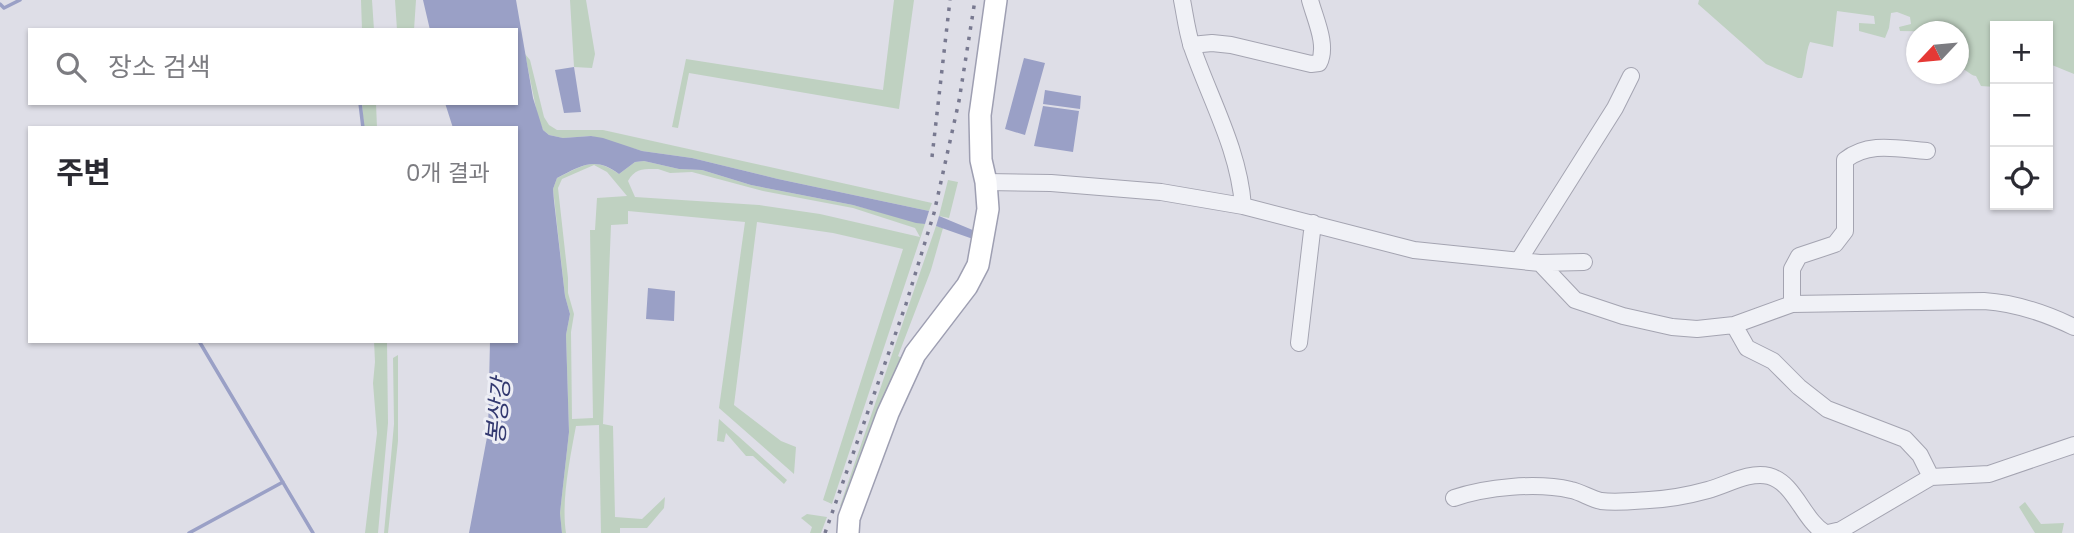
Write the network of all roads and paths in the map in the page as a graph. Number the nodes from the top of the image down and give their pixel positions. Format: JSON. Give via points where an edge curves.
{"nodes":[{"id":1,"x":996,"y":0,"type":"edge"},
{"id":2,"x":1182,"y":0,"type":"edge"},
{"id":3,"x":1310,"y":0,"type":"edge"},
{"id":4,"x":1191,"y":45,"type":"junction"},
{"id":5,"x":1631,"y":76,"type":"dead end"},
{"id":6,"x":1927,"y":151,"type":"dead end"},
{"id":7,"x":986,"y":182,"type":"junction"},
{"id":8,"x":1243,"y":205,"type":"junction"},
{"id":9,"x":1313,"y":223,"type":"junction"},
{"id":10,"x":1519,"y":260,"type":"junction"},
{"id":11,"x":1584,"y":262,"type":"dead end"},
{"id":12,"x":1540,"y":263,"type":"junction"},
{"id":13,"x":1792,"y":304,"type":"junction"},
{"id":14,"x":1734,"y":325,"type":"junction"},
{"id":15,"x":2074,"y":327,"type":"edge"},
{"id":16,"x":1299,"y":343,"type":"dead end"},
{"id":17,"x":2074,"y":444,"type":"edge"},
{"id":18,"x":1931,"y":477,"type":"junction"},
{"id":19,"x":1454,"y":498,"type":"dead end"},
{"id":20,"x":848,"y":533,"type":"edge"},
{"id":21,"x":1826,"y":533,"type":"edge"}],
"edges":[{"from":1,"to":7,"type":"main road","via":[[979,115]]},
{"from":2,"to":4,"type":"street"},
{"from":3,"to":4,"type":"street","via":[[1318,27],[1319,63],[1212,43]]},
{"from":4,"to":8,"type":"street","via":[[1225,129]]},
{"from":5,"to":10,"type":"street"},
{"from":6,"to":13,"type":"street","via":[[1868,147],[1845,160],[1845,231],[1835,244],[1798,256],[1792,269]]},
{"from":7,"to":8,"type":"street","via":[[1161,192]]},
{"from":7,"to":20,"type":"main road","via":[[988,209],[978,265],[915,354],[888,413],[849,518]]},
{"from":8,"to":9,"type":"street"},
{"from":9,"to":10,"type":"street","via":[[1414,250]]},
{"from":9,"to":16,"type":"street"},
{"from":10,"to":12,"type":"street"},
{"from":11,"to":12,"type":"street"},
{"from":12,"to":14,"type":"street","via":[[1575,300],[1623,316],[1672,327]]},
{"from":13,"to":14,"type":"street"},
{"from":13,"to":15,"type":"street","via":[[2007,302]]},
{"from":14,"to":18,"type":"street","via":[[1747,348],[1773,361],[1827,409],[1905,439]]},
{"from":17,"to":18,"type":"street","via":[[1989,474]]},
{"from":18,"to":21,"type":"street","via":[[1841,530]]},
{"from":19,"to":21,"type":"street","via":[[1504,488],[1552,488],[1600,501],[1653,500],[1707,491],[1756,474],[1772,477],[1787,488],[1817,528]]}]}
